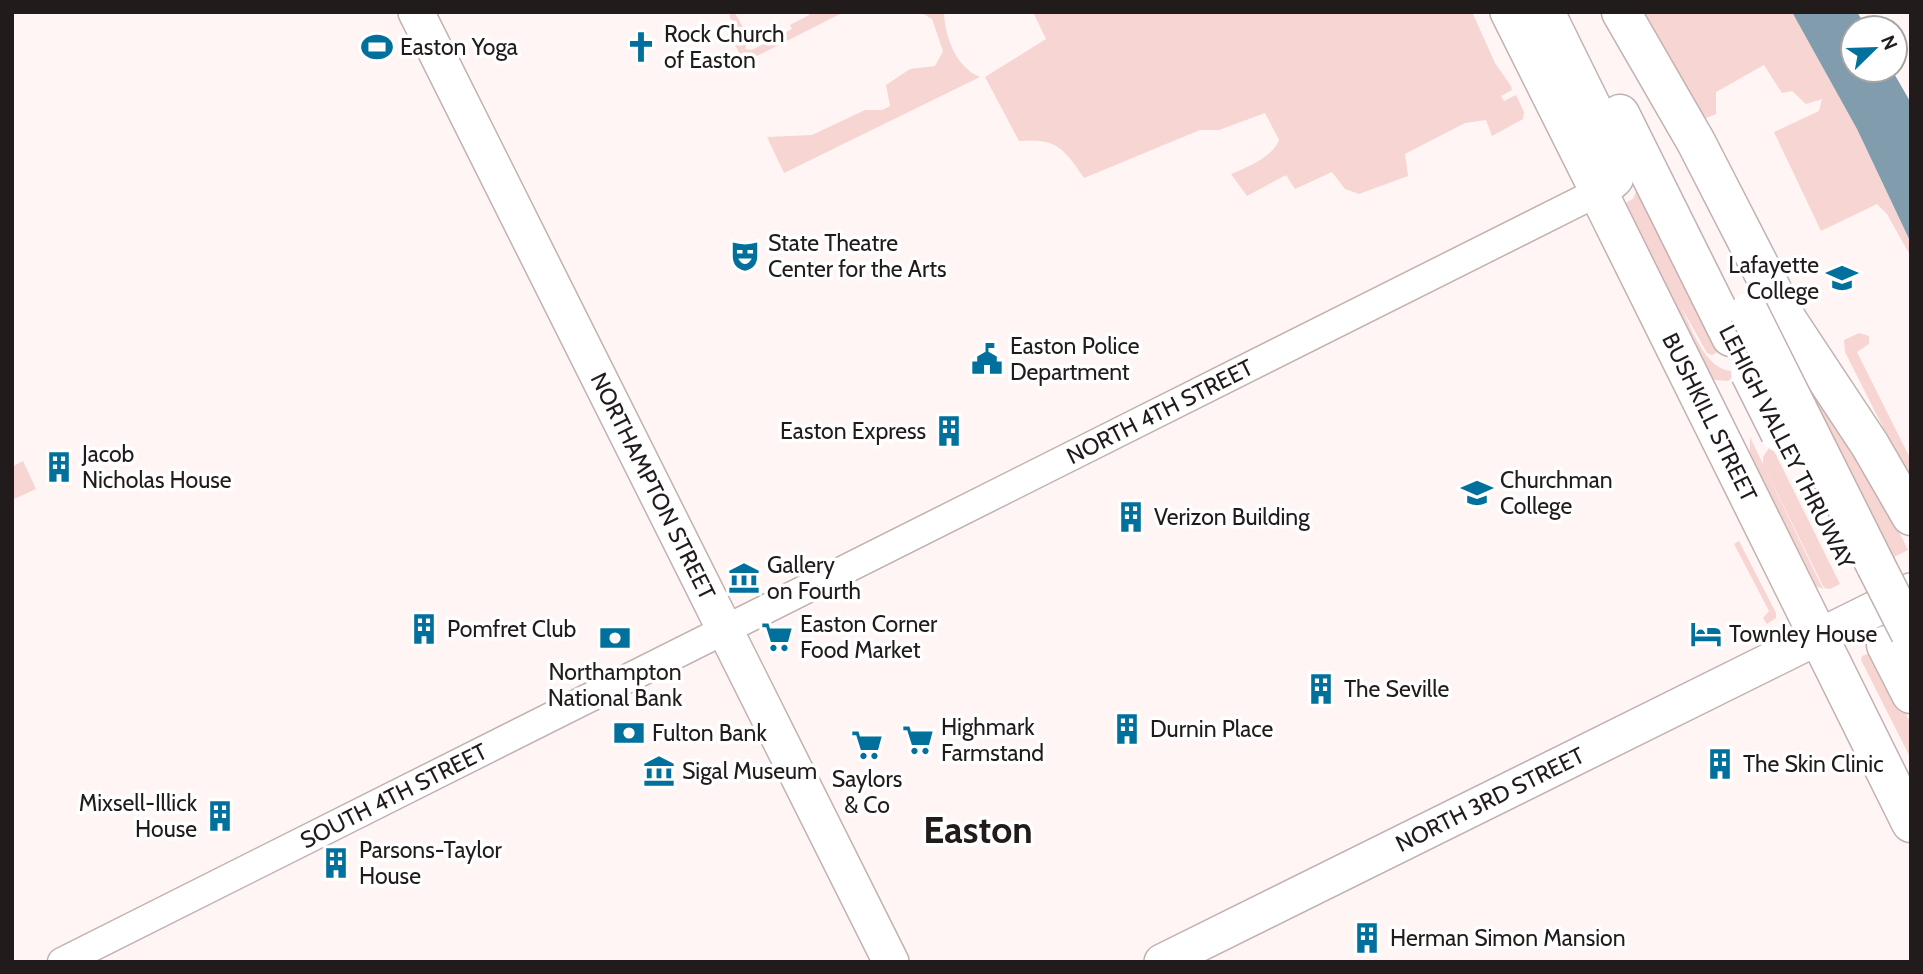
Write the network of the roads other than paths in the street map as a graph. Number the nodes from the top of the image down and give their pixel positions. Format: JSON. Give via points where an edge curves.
{"nodes":[{"id":1,"x":416,"y":12,"type":"edge"},
{"id":2,"x":1508,"y":12,"type":"edge"},
{"id":3,"x":1545,"y":12,"type":"edge"},
{"id":4,"x":1569,"y":12,"type":"edge"},
{"id":5,"x":1598,"y":12,"type":"edge"},
{"id":6,"x":1621,"y":12,"type":"edge"},
{"id":7,"x":1598,"y":192,"type":"junction"},
{"id":8,"x":1740,"y":324,"type":"junction"},
{"id":9,"x":1798,"y":338,"type":"junction"},
{"id":10,"x":1713,"y":421,"type":"junction"},
{"id":11,"x":1911,"y":516,"type":"edge"},
{"id":12,"x":1911,"y":592,"type":"edge"},
{"id":13,"x":724,"y":630,"type":"junction"},
{"id":14,"x":1818,"y":637,"type":"junction"},
{"id":15,"x":1902,"y":637,"type":"edge"},
{"id":16,"x":1911,"y":694,"type":"edge"},
{"id":17,"x":1911,"y":824,"type":"edge"},
{"id":18,"x":62,"y":962,"type":"edge"},
{"id":19,"x":891,"y":962,"type":"edge"},
{"id":20,"x":1162,"y":962,"type":"edge"}],
"edges":[{"from":1,"to":13,"type":"main road","name":"NORTHAMPTON STREET"},
{"from":2,"to":7,"type":"main road","name":"BUSHKILL STREET"},
{"from":3,"to":7,"type":"highway","via":[[1615,154],[1614,178]]},
{"from":4,"to":8,"type":"highway","name":"LEHIGH VALLEY THRUWAY"},
{"from":5,"to":8,"type":"highway","name":"LEHIGH VALLEY THRUWAY"},
{"from":6,"to":9,"type":"highway","via":[[1696,142]]},
{"from":7,"to":10,"type":"highway","name":"BUSHKILL STREET"},
{"from":7,"to":13,"type":"street","name":"NORTH 4TH STREET"},
{"from":8,"to":15,"type":"highway","name":"LEHIGH VALLEY THRUWAY","bridge":true,"via":[[1864,572]]},
{"from":9,"to":10,"type":"highway","via":[[1781,346],[1736,414]]},
{"from":9,"to":11,"type":"highway"},
{"from":10,"to":14,"type":"highway","name":"BUSHKILL STREET"},
{"from":12,"to":14,"type":"main road","name":"NORTH 3RD STREET"},
{"from":13,"to":18,"type":"street","name":"SOUTH 4TH STREET"},
{"from":13,"to":19,"type":"main road","name":"NORTHAMPTON STREET"},
{"from":14,"to":17,"type":"highway","name":"BUSHKILL STREET"},
{"from":14,"to":20,"type":"main road","name":"NORTH 3RD STREET"},
{"from":15,"to":16,"type":"highway","name":"LEHIGH VALLEY THRUWAY"}]}
